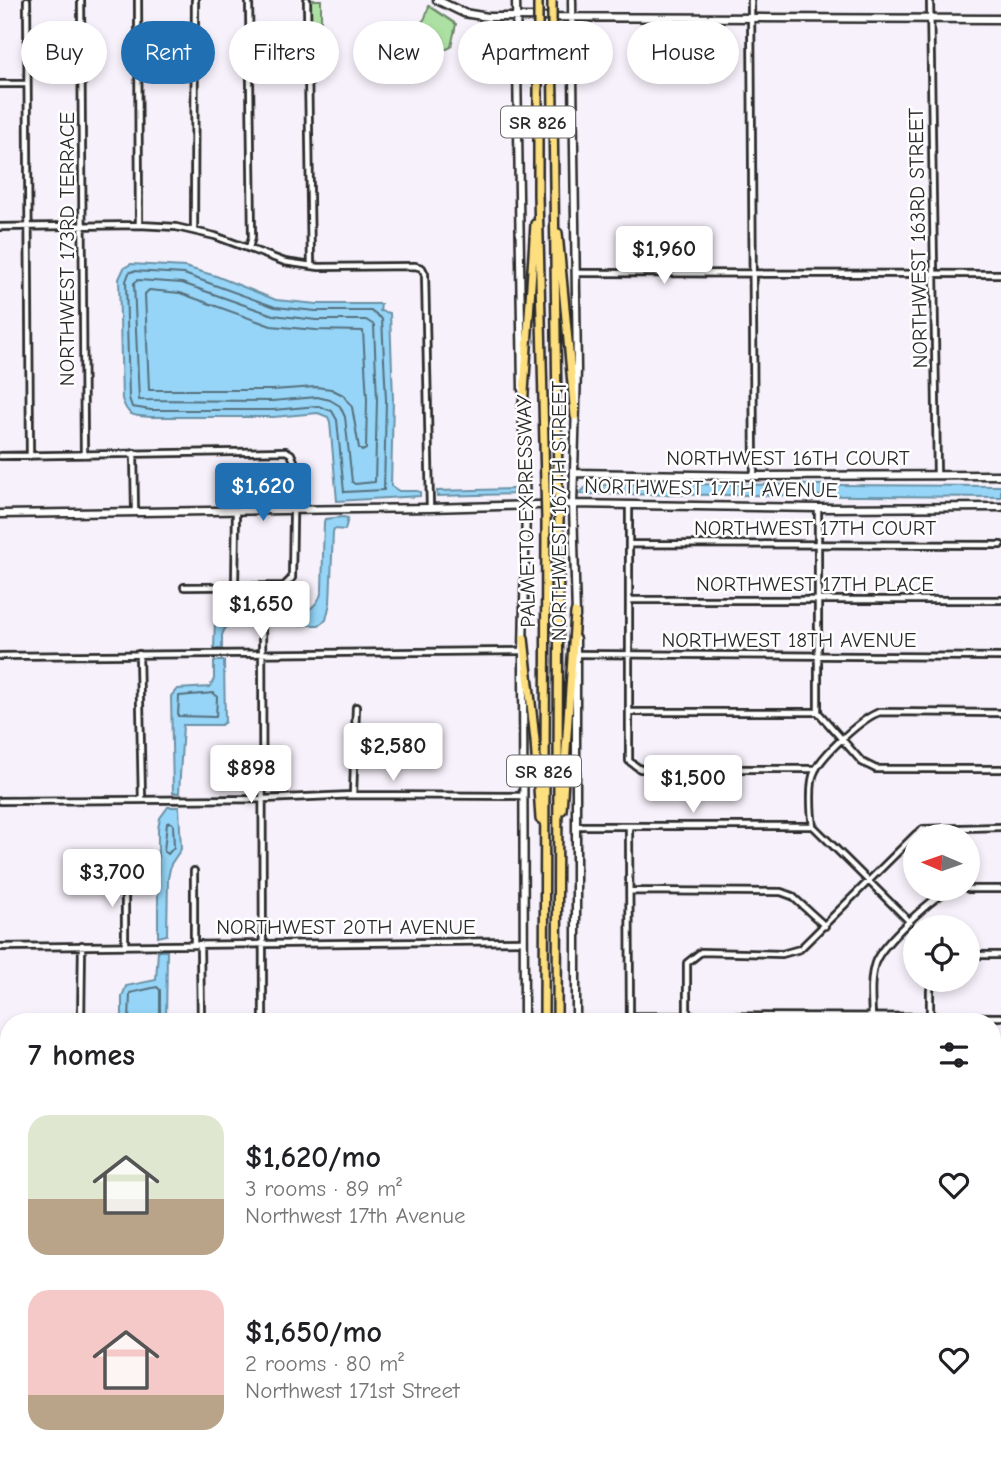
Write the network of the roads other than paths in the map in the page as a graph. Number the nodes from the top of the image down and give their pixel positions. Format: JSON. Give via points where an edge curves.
{"nodes":[{"id":1,"x":27,"y":0,"type":"edge"},
{"id":2,"x":81,"y":0,"type":"edge"},
{"id":3,"x":138,"y":0,"type":"edge"},
{"id":4,"x":195,"y":0,"type":"edge"},
{"id":5,"x":249,"y":0,"type":"edge"},
{"id":6,"x":307,"y":0,"type":"edge"},
{"id":7,"x":437,"y":0,"type":"edge"},
{"id":8,"x":516,"y":0,"type":"edge"},
{"id":9,"x":572,"y":0,"type":"edge"},
{"id":10,"x":751,"y":0,"type":"edge"},
{"id":11,"x":930,"y":0,"type":"edge"},
{"id":12,"x":538,"y":1,"type":"edge"},
{"id":13,"x":552,"y":1,"type":"edge"},
{"id":14,"x":516,"y":18,"type":"junction"},
{"id":15,"x":930,"y":18,"type":"junction"},
{"id":16,"x":572,"y":19,"type":"junction"},
{"id":17,"x":751,"y":19,"type":"junction"},
{"id":18,"x":1001,"y":19,"type":"edge"},
{"id":19,"x":27,"y":21,"type":"edge"},
{"id":20,"x":0,"y":84,"type":"edge"},
{"id":21,"x":21,"y":84,"type":"edge"},
{"id":22,"x":26,"y":84,"type":"edge"},
{"id":23,"x":538,"y":195,"type":"junction"},
{"id":24,"x":555,"y":220,"type":"junction"},
{"id":25,"x":82,"y":225,"type":"junction"},
{"id":26,"x":139,"y":225,"type":"junction"},
{"id":27,"x":0,"y":227,"type":"edge"},
{"id":28,"x":27,"y":227,"type":"junction"},
{"id":29,"x":194,"y":230,"type":"junction"},
{"id":30,"x":249,"y":248,"type":"junction"},
{"id":31,"x":311,"y":266,"type":"junction"},
{"id":32,"x":575,"y":273,"type":"junction"},
{"id":33,"x":754,"y":274,"type":"junction"},
{"id":34,"x":935,"y":274,"type":"junction"},
{"id":35,"x":1001,"y":274,"type":"edge"},
{"id":36,"x":523,"y":408,"type":"junction"},
{"id":37,"x":575,"y":416,"type":"junction"},
{"id":38,"x":134,"y":453,"type":"junction"},
{"id":39,"x":84,"y":455,"type":"junction"},
{"id":40,"x":0,"y":456,"type":"edge"},
{"id":41,"x":30,"y":456,"type":"junction"},
{"id":42,"x":574,"y":473,"type":"junction"},
{"id":43,"x":1001,"y":475,"type":"edge"},
{"id":44,"x":754,"y":476,"type":"junction"},
{"id":45,"x":937,"y":476,"type":"junction"},
{"id":46,"x":573,"y":504,"type":"junction"},
{"id":47,"x":526,"y":505,"type":"junction"},
{"id":48,"x":629,"y":505,"type":"junction"},
{"id":49,"x":1001,"y":507,"type":"edge"},
{"id":50,"x":430,"y":508,"type":"junction"},
{"id":51,"x":818,"y":508,"type":"junction"},
{"id":52,"x":295,"y":509,"type":"junction"},
{"id":53,"x":236,"y":510,"type":"junction"},
{"id":54,"x":135,"y":511,"type":"junction"},
{"id":55,"x":0,"y":514,"type":"edge"},
{"id":56,"x":629,"y":544,"type":"junction"},
{"id":57,"x":818,"y":544,"type":"junction"},
{"id":58,"x":1001,"y":545,"type":"edge"},
{"id":59,"x":184,"y":587,"type":"dead end"},
{"id":60,"x":234,"y":587,"type":"junction"},
{"id":61,"x":262,"y":587,"type":"junction"},
{"id":62,"x":818,"y":599,"type":"junction"},
{"id":63,"x":629,"y":600,"type":"junction"},
{"id":64,"x":1001,"y":600,"type":"edge"},
{"id":65,"x":575,"y":613,"type":"junction"},
{"id":66,"x":524,"y":638,"type":"junction"},
{"id":67,"x":523,"y":651,"type":"junction"},
{"id":68,"x":139,"y":654,"type":"junction"},
{"id":69,"x":262,"y":654,"type":"junction"},
{"id":70,"x":576,"y":654,"type":"junction"},
{"id":71,"x":629,"y":655,"type":"junction"},
{"id":72,"x":0,"y":656,"type":"edge"},
{"id":73,"x":818,"y":656,"type":"junction"},
{"id":74,"x":1001,"y":657,"type":"edge"},
{"id":75,"x":356,"y":707,"type":"dead end"},
{"id":76,"x":629,"y":712,"type":"junction"},
{"id":77,"x":818,"y":712,"type":"junction"},
{"id":78,"x":1001,"y":713,"type":"edge"},
{"id":79,"x":842,"y":740,"type":"junction"},
{"id":80,"x":815,"y":769,"type":"junction"},
{"id":81,"x":1001,"y":769,"type":"edge"},
{"id":82,"x":354,"y":795,"type":"junction"},
{"id":83,"x":524,"y":796,"type":"junction"},
{"id":84,"x":263,"y":799,"type":"junction"},
{"id":85,"x":142,"y":800,"type":"junction"},
{"id":86,"x":0,"y":801,"type":"edge"},
{"id":87,"x":813,"y":826,"type":"junction"},
{"id":88,"x":576,"y":827,"type":"junction"},
{"id":89,"x":1001,"y":827,"type":"edge"},
{"id":90,"x":629,"y":828,"type":"junction"},
{"id":91,"x":558,"y":838,"type":"junction"},
{"id":92,"x":194,"y":872,"type":"dead end"},
{"id":93,"x":125,"y":873,"type":"dead end"},
{"id":94,"x":869,"y":881,"type":"junction"},
{"id":95,"x":544,"y":882,"type":"junction"},
{"id":96,"x":980,"y":889,"type":"edge"},
{"id":97,"x":1001,"y":889,"type":"edge"},
{"id":98,"x":630,"y":891,"type":"junction"},
{"id":99,"x":932,"y":901,"type":"edge"},
{"id":100,"x":903,"y":915,"type":"edge"},
{"id":101,"x":917,"y":915,"type":"edge"},
{"id":102,"x":825,"y":926,"type":"junction"},
{"id":103,"x":903,"y":929,"type":"edge"},
{"id":104,"x":524,"y":941,"type":"junction"},
{"id":105,"x":197,"y":944,"type":"junction"},
{"id":106,"x":263,"y":944,"type":"junction"},
{"id":107,"x":82,"y":945,"type":"junction"},
{"id":108,"x":125,"y":945,"type":"junction"},
{"id":109,"x":0,"y":947,"type":"edge"},
{"id":110,"x":980,"y":954,"type":"edge"},
{"id":111,"x":1001,"y":955,"type":"edge"},
{"id":112,"x":930,"y":992,"type":"edge"},
{"id":113,"x":81,"y":1013,"type":"edge"},
{"id":114,"x":201,"y":1013,"type":"edge"},
{"id":115,"x":263,"y":1013,"type":"edge"},
{"id":116,"x":524,"y":1013,"type":"edge"},
{"id":117,"x":544,"y":1013,"type":"edge"},
{"id":118,"x":557,"y":1013,"type":"edge"},
{"id":119,"x":576,"y":1013,"type":"edge"},
{"id":120,"x":630,"y":1013,"type":"edge"},
{"id":121,"x":687,"y":1013,"type":"edge"},
{"id":122,"x":872,"y":1013,"type":"edge"},
{"id":123,"x":930,"y":1013,"type":"edge"}],
"edges":[{"from":1,"to":19,"type":"street"},
{"from":2,"to":25,"type":"street","name":"NORTHWEST 173RD TERRACE"},
{"from":3,"to":26,"type":"street"},
{"from":4,"to":29,"type":"street"},
{"from":5,"to":30,"type":"street"},
{"from":6,"to":31,"type":"street"},
{"from":7,"to":14,"type":"street","via":[[480,17]]},
{"from":8,"to":14,"type":"street","name":"NORTHWEST 167TH STREET"},
{"from":9,"to":16,"type":"street","name":"NORTHWEST 167TH STREET"},
{"from":10,"to":17,"type":"street"},
{"from":11,"to":15,"type":"street","name":"NORTHWEST 163RD STREET"},
{"from":12,"to":23,"type":"highway","name":"PALMETTO EXPRESSWAY","number":"SR 826","bridge":true},
{"from":13,"to":24,"type":"highway","name":"PALMETTO EXPRESSWAY","number":"SR 826","bridge":true},
{"from":14,"to":16,"type":"street"},
{"from":14,"to":36,"type":"street","name":"NORTHWEST 167TH STREET"},
{"from":15,"to":17,"type":"street"},
{"from":15,"to":18,"type":"street"},
{"from":15,"to":34,"type":"street","name":"NORTHWEST 163RD STREET"},
{"from":16,"to":17,"type":"street"},
{"from":16,"to":32,"type":"street","name":"NORTHWEST 167TH STREET"},
{"from":17,"to":33,"type":"street"},
{"from":20,"to":21,"type":"street"},
{"from":22,"to":28,"type":"street"},
{"from":23,"to":36,"type":"highway"},
{"from":23,"to":95,"type":"highway","name":"PALMETTO EXPRESSWAY","number":"SR 826","bridge":true,"via":[[546,520]]},
{"from":24,"to":37,"type":"highway","via":[[561,244]]},
{"from":24,"to":91,"type":"highway","name":"PALMETTO EXPRESSWAY","number":"SR 826","bridge":true},
{"from":25,"to":26,"type":"street"},
{"from":25,"to":28,"type":"street"},
{"from":25,"to":39,"type":"street","name":"NORTHWEST 173RD TERRACE"},
{"from":26,"to":29,"type":"street"},
{"from":27,"to":28,"type":"street"},
{"from":28,"to":41,"type":"street"},
{"from":29,"to":30,"type":"street"},
{"from":30,"to":31,"type":"street"},
{"from":31,"to":50,"type":"street","via":[[415,266],[425,274]]},
{"from":32,"to":33,"type":"street"},
{"from":32,"to":37,"type":"street","name":"NORTHWEST 167TH STREET"},
{"from":33,"to":34,"type":"street"},
{"from":33,"to":44,"type":"street"},
{"from":34,"to":35,"type":"street"},
{"from":34,"to":45,"type":"street","name":"NORTHWEST 163RD STREET"},
{"from":36,"to":47,"type":"street","name":"NORTHWEST 167TH STREET"},
{"from":37,"to":42,"type":"street","name":"NORTHWEST 167TH STREET"},
{"from":38,"to":39,"type":"street"},
{"from":38,"to":52,"type":"street","via":[[286,451],[294,461]]},
{"from":38,"to":54,"type":"street"},
{"from":39,"to":41,"type":"street"},
{"from":40,"to":41,"type":"street"},
{"from":42,"to":44,"type":"street","name":"NORTHWEST 16TH COURT"},
{"from":42,"to":46,"type":"street","name":"NORTHWEST 167TH STREET"},
{"from":43,"to":45,"type":"street","name":"NORTHWEST 16TH COURT"},
{"from":44,"to":45,"type":"street","name":"NORTHWEST 16TH COURT"},
{"from":46,"to":47,"type":"street","name":"NORTHWEST 17TH AVENUE"},
{"from":46,"to":48,"type":"street","name":"NORTHWEST 17TH AVENUE"},
{"from":46,"to":65,"type":"street","name":"NORTHWEST 167TH STREET"},
{"from":47,"to":50,"type":"street","name":"NORTHWEST 17TH AVENUE"},
{"from":47,"to":66,"type":"street","name":"NORTHWEST 167TH STREET"},
{"from":48,"to":51,"type":"street","name":"NORTHWEST 17TH AVENUE"},
{"from":48,"to":56,"type":"street"},
{"from":49,"to":51,"type":"street","name":"NORTHWEST 17TH AVENUE"},
{"from":50,"to":52,"type":"street","name":"NORTHWEST 17TH AVENUE"},
{"from":51,"to":57,"type":"street"},
{"from":52,"to":53,"type":"street","name":"NORTHWEST 17TH AVENUE"},
{"from":52,"to":61,"type":"street","via":[[292,578],[284,586]]},
{"from":53,"to":54,"type":"street","name":"NORTHWEST 17TH AVENUE"},
{"from":53,"to":60,"type":"street"},
{"from":54,"to":55,"type":"street","name":"NORTHWEST 17TH AVENUE"},
{"from":56,"to":57,"type":"street","name":"NORTHWEST 17TH COURT"},
{"from":56,"to":63,"type":"street"},
{"from":57,"to":58,"type":"street","name":"NORTHWEST 17TH COURT"},
{"from":57,"to":62,"type":"street"},
{"from":59,"to":60,"type":"street"},
{"from":60,"to":61,"type":"street"},
{"from":61,"to":69,"type":"street"},
{"from":62,"to":63,"type":"street","name":"NORTHWEST 17TH PLACE"},
{"from":62,"to":64,"type":"street","name":"NORTHWEST 17TH PLACE"},
{"from":62,"to":73,"type":"street"},
{"from":63,"to":71,"type":"street"},
{"from":65,"to":70,"type":"street","name":"NORTHWEST 167TH STREET"},
{"from":65,"to":91,"type":"highway"},
{"from":66,"to":67,"type":"street","name":"NORTHWEST 167TH STREET"},
{"from":66,"to":95,"type":"highway"},
{"from":67,"to":69,"type":"street"},
{"from":67,"to":83,"type":"street","name":"NORTHWEST 167TH STREET"},
{"from":68,"to":69,"type":"street"},
{"from":68,"to":72,"type":"street"},
{"from":68,"to":85,"type":"street"},
{"from":69,"to":84,"type":"street"},
{"from":70,"to":71,"type":"street","name":"NORTHWEST 18TH AVENUE"},
{"from":70,"to":88,"type":"street","name":"NORTHWEST 167TH STREET"},
{"from":71,"to":73,"type":"street","name":"NORTHWEST 18TH AVENUE"},
{"from":71,"to":76,"type":"street"},
{"from":73,"to":74,"type":"street","name":"NORTHWEST 18TH AVENUE"},
{"from":73,"to":77,"type":"street"},
{"from":75,"to":82,"type":"street"},
{"from":76,"to":77,"type":"street"},
{"from":76,"to":80,"type":"street","via":[[629,761],[640,769]]},
{"from":77,"to":79,"type":"street"},
{"from":78,"to":79,"type":"street","via":[[880,712],[863,720]]},
{"from":79,"to":80,"type":"street"},
{"from":79,"to":81,"type":"street","via":[[862,762],[876,769]]},
{"from":80,"to":87,"type":"street"},
{"from":82,"to":83,"type":"street"},
{"from":82,"to":84,"type":"street"},
{"from":83,"to":104,"type":"street","name":"NORTHWEST 167TH STREET"},
{"from":84,"to":85,"type":"street"},
{"from":84,"to":106,"type":"street"},
{"from":85,"to":86,"type":"street"},
{"from":87,"to":90,"type":"street"},
{"from":87,"to":94,"type":"street"},
{"from":88,"to":90,"type":"street"},
{"from":88,"to":119,"type":"street","name":"NORTHWEST 167TH STREET"},
{"from":89,"to":94,"type":"street","via":[[923,829]]},
{"from":90,"to":98,"type":"street"},
{"from":91,"to":118,"type":"highway","name":"PALMETTO EXPRESSWAY","number":"SR 826"},
{"from":92,"to":105,"type":"street"},
{"from":93,"to":108,"type":"street"},
{"from":94,"to":100,"type":"street"},
{"from":94,"to":102,"type":"street"},
{"from":95,"to":117,"type":"highway","name":"PALMETTO EXPRESSWAY","number":"SR 826"},
{"from":96,"to":97,"type":"street"},
{"from":98,"to":102,"type":"street","via":[[782,892]]},
{"from":98,"to":120,"type":"street"},
{"from":99,"to":101,"type":"street"},
{"from":102,"to":121,"type":"street","via":[[789,953],[702,952],[687,963]]},
{"from":103,"to":122,"type":"street","via":[[875,962]]},
{"from":104,"to":106,"type":"street","name":"NORTHWEST 20TH AVENUE"},
{"from":104,"to":116,"type":"street","name":"NORTHWEST 167TH STREET"},
{"from":105,"to":106,"type":"street","name":"NORTHWEST 20TH AVENUE"},
{"from":105,"to":108,"type":"street","name":"NORTHWEST 20TH AVENUE"},
{"from":105,"to":114,"type":"street"},
{"from":106,"to":115,"type":"street"},
{"from":107,"to":108,"type":"street","name":"NORTHWEST 20TH AVENUE"},
{"from":107,"to":109,"type":"street","name":"NORTHWEST 20TH AVENUE"},
{"from":107,"to":113,"type":"street"},
{"from":110,"to":111,"type":"street"},
{"from":112,"to":123,"type":"street"}]}
